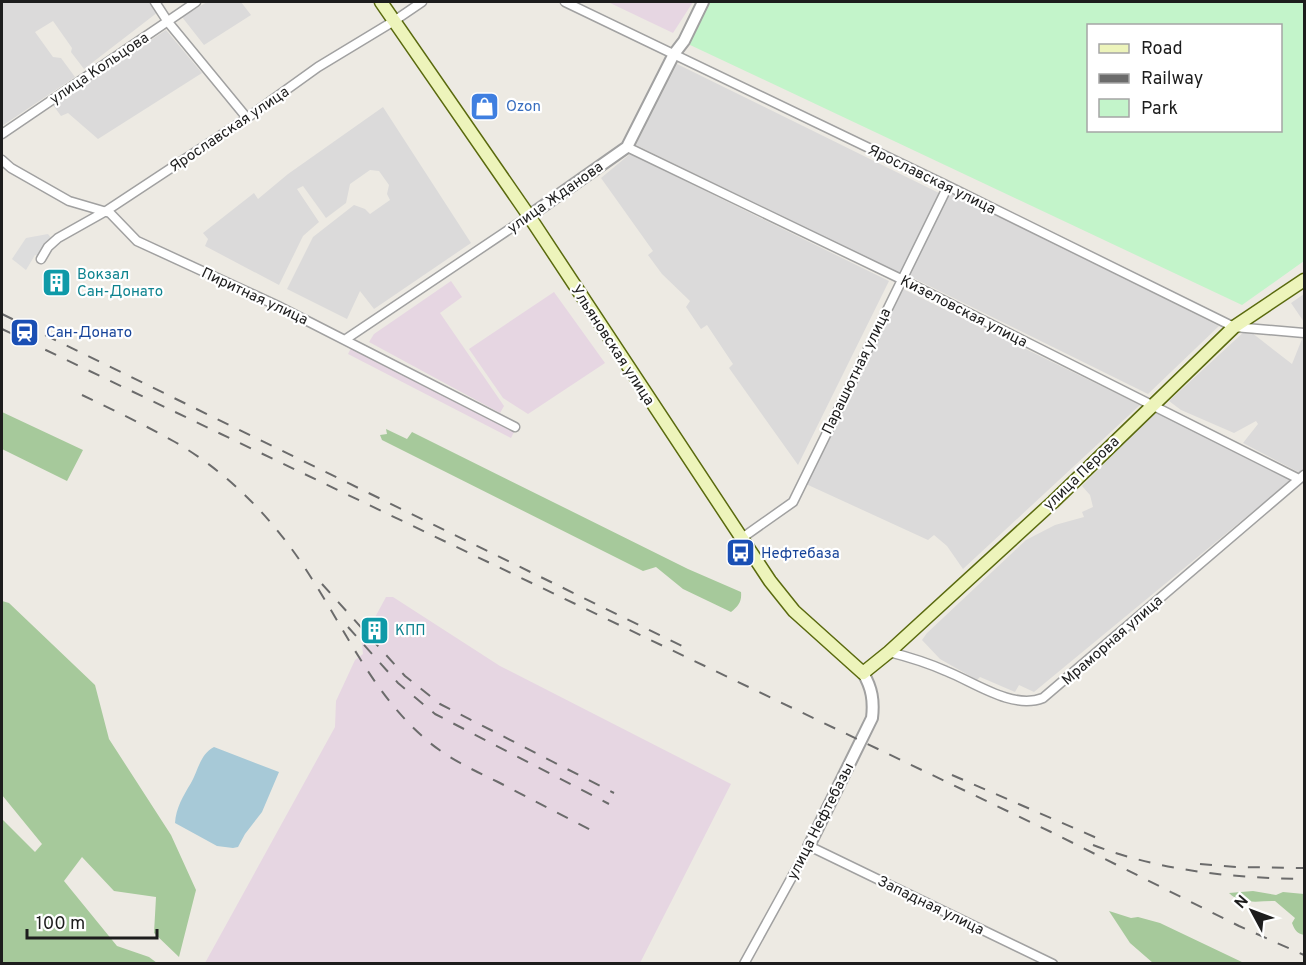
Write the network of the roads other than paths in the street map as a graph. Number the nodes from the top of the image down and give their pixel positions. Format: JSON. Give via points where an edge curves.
{"nodes":[{"id":1,"x":155,"y":2,"type":"edge"},
{"id":2,"x":196,"y":2,"type":"edge"},
{"id":3,"x":381,"y":2,"type":"edge"},
{"id":4,"x":422,"y":2,"type":"edge"},
{"id":5,"x":565,"y":2,"type":"edge"},
{"id":6,"x":703,"y":2,"type":"edge"},
{"id":7,"x":394,"y":21,"type":"junction"},
{"id":8,"x":168,"y":22,"type":"junction"},
{"id":9,"x":674,"y":54,"type":"junction"},
{"id":10,"x":247,"y":118,"type":"junction"},
{"id":11,"x":2,"y":134,"type":"edge"},
{"id":12,"x":627,"y":147,"type":"junction"},
{"id":13,"x":2,"y":160,"type":"edge"},
{"id":14,"x":948,"y":186,"type":"junction"},
{"id":15,"x":106,"y":211,"type":"junction"},
{"id":16,"x":529,"y":216,"type":"junction"},
{"id":17,"x":41,"y":259,"type":"dead end"},
{"id":18,"x":901,"y":279,"type":"junction"},
{"id":19,"x":1305,"y":280,"type":"edge"},
{"id":20,"x":1234,"y":327,"type":"junction"},
{"id":21,"x":1305,"y":333,"type":"edge"},
{"id":22,"x":346,"y":339,"type":"junction"},
{"id":23,"x":1151,"y":405,"type":"junction"},
{"id":24,"x":515,"y":426,"type":"dead end"},
{"id":25,"x":1302,"y":477,"type":"edge"},
{"id":26,"x":742,"y":538,"type":"junction"},
{"id":27,"x":889,"y":652,"type":"junction"},
{"id":28,"x":862,"y":673,"type":"junction"},
{"id":29,"x":809,"y":846,"type":"junction"},
{"id":30,"x":744,"y":963,"type":"edge"},
{"id":31,"x":1053,"y":963,"type":"edge"}],
"edges":[{"from":1,"to":8,"type":"street"},
{"from":2,"to":8,"type":"street","name":"улица Кольцова"},
{"from":3,"to":7,"type":"main road","name":"Ульяновская улица"},
{"from":4,"to":7,"type":"street","name":"Ярославская улица"},
{"from":5,"to":9,"type":"street","name":"Ярославская улица"},
{"from":6,"to":9,"type":"street","name":"улица Жданова"},
{"from":7,"to":10,"type":"street","name":"Ярославская улица","via":[[318,67]]},
{"from":7,"to":16,"type":"main road","name":"Ульяновская улица"},
{"from":8,"to":10,"type":"street"},
{"from":8,"to":11,"type":"street","name":"улица Кольцова"},
{"from":9,"to":12,"type":"street","name":"улица Жданова"},
{"from":9,"to":14,"type":"street","name":"Ярославская улица"},
{"from":10,"to":15,"type":"street","name":"Ярославская улица"},
{"from":12,"to":16,"type":"street","name":"улица Жданова"},
{"from":12,"to":18,"type":"street","name":"Кизеловская улица"},
{"from":13,"to":15,"type":"street","name":"Пиритная улица","via":[[69,201]]},
{"from":14,"to":18,"type":"street","name":"Парашютная улица"},
{"from":14,"to":20,"type":"street","name":"Ярославская улица"},
{"from":15,"to":17,"type":"street","name":"Ярославская улица","via":[[58,238]]},
{"from":15,"to":22,"type":"street","name":"Пиритная улица","via":[[137,241]]},
{"from":16,"to":22,"type":"street","name":"улица Жданова"},
{"from":16,"to":26,"type":"main road","name":"Ульяновская улица"},
{"from":18,"to":23,"type":"street","name":"Кизеловская улица"},
{"from":18,"to":26,"type":"street","name":"Парашютная улица","via":[[793,502]]},
{"from":19,"to":20,"type":"main road","name":"улица Перова"},
{"from":20,"to":21,"type":"street","name":"Ярославская улица"},
{"from":20,"to":23,"type":"main road","name":"улица Перова"},
{"from":22,"to":24,"type":"street","name":"Пиритная улица"},
{"from":23,"to":25,"type":"street","name":"Кизеловская улица"},
{"from":23,"to":27,"type":"main road","name":"улица Перова"},
{"from":25,"to":27,"type":"street","name":"Мраморная улица","via":[[1043,698],[1027,700],[996,695],[929,664]]},
{"from":26,"to":28,"type":"main road","name":"Ульяновская улица","via":[[794,611]]},
{"from":27,"to":28,"type":"main road","name":"улица Перова"},
{"from":28,"to":29,"type":"street","name":"улица Нефтебазы","via":[[873,696],[872,718]]},
{"from":29,"to":30,"type":"street","name":"улица Нефтебазы"},
{"from":29,"to":31,"type":"street","name":"Западная улица"}]}
